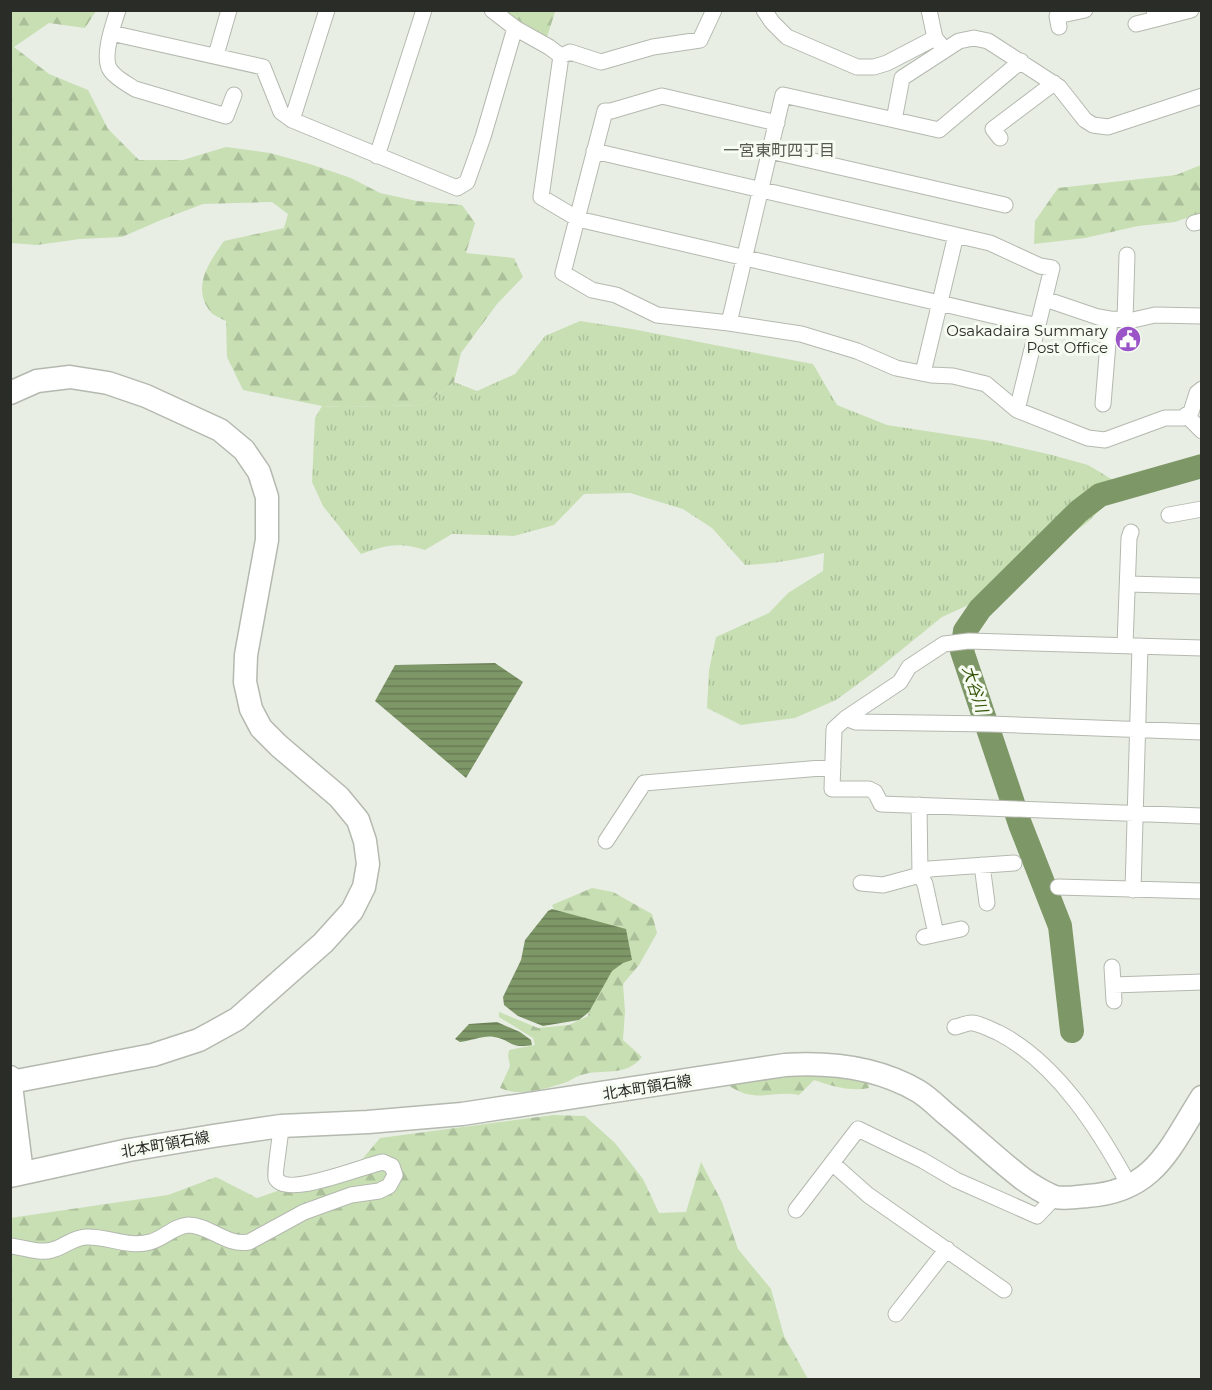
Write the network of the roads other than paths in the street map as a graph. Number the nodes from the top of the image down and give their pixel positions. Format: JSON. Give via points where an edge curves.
{"nodes":[{"id":1,"x":118,"y":10,"type":"edge"},
{"id":2,"x":229,"y":10,"type":"edge"},
{"id":3,"x":327,"y":10,"type":"edge"},
{"id":4,"x":424,"y":10,"type":"edge"},
{"id":5,"x":492,"y":10,"type":"edge"},
{"id":6,"x":714,"y":10,"type":"edge"},
{"id":7,"x":764,"y":10,"type":"edge"},
{"id":8,"x":928,"y":10,"type":"edge"},
{"id":9,"x":1085,"y":10,"type":"edge"},
{"id":10,"x":1191,"y":10,"type":"edge"},
{"id":11,"x":1155,"y":15,"type":"edge"},
{"id":12,"x":1136,"y":24,"type":"dead end"},
{"id":13,"x":1059,"y":27,"type":"dead end"},
{"id":14,"x":515,"y":28,"type":"junction"},
{"id":15,"x":111,"y":33,"type":"junction"},
{"id":16,"x":940,"y":43,"type":"junction"},
{"id":17,"x":216,"y":56,"type":"junction"},
{"id":18,"x":561,"y":56,"type":"junction"},
{"id":19,"x":1021,"y":61,"type":"junction"},
{"id":20,"x":1054,"y":83,"type":"junction"},
{"id":21,"x":234,"y":95,"type":"dead end"},
{"id":22,"x":1202,"y":96,"type":"edge"},
{"id":23,"x":292,"y":120,"type":"junction"},
{"id":24,"x":894,"y":120,"type":"junction"},
{"id":25,"x":777,"y":123,"type":"junction"},
{"id":26,"x":1000,"y":138,"type":"dead end"},
{"id":27,"x":594,"y":151,"type":"junction"},
{"id":28,"x":770,"y":152,"type":"junction"},
{"id":29,"x":377,"y":156,"type":"junction"},
{"id":30,"x":760,"y":191,"type":"junction"},
{"id":31,"x":1005,"y":205,"type":"dead end"},
{"id":32,"x":578,"y":219,"type":"junction"},
{"id":33,"x":956,"y":235,"type":"junction"},
{"id":34,"x":1127,"y":255,"type":"dead end"},
{"id":35,"x":744,"y":258,"type":"junction"},
{"id":36,"x":1045,"y":298,"type":"junction"},
{"id":37,"x":940,"y":303,"type":"junction"},
{"id":38,"x":1202,"y":316,"type":"edge"},
{"id":39,"x":1118,"y":320,"type":"junction"},
{"id":40,"x":729,"y":323,"type":"junction"},
{"id":41,"x":1038,"y":326,"type":"junction"},
{"id":42,"x":923,"y":374,"type":"junction"},
{"id":43,"x":1202,"y":389,"type":"edge"},
{"id":44,"x":10,"y":393,"type":"edge"},
{"id":45,"x":1103,"y":404,"type":"dead end"},
{"id":46,"x":1017,"y":410,"type":"junction"},
{"id":47,"x":1186,"y":415,"type":"junction"},
{"id":48,"x":1202,"y":431,"type":"edge"},
{"id":49,"x":1202,"y":508,"type":"edge"},
{"id":50,"x":1168,"y":515,"type":"dead end"},
{"id":51,"x":1131,"y":532,"type":"dead end"},
{"id":52,"x":1128,"y":584,"type":"junction"},
{"id":53,"x":1202,"y":586,"type":"edge"},
{"id":54,"x":1132,"y":646,"type":"junction"},
{"id":55,"x":1202,"y":648,"type":"edge"},
{"id":56,"x":846,"y":718,"type":"junction"},
{"id":57,"x":1137,"y":730,"type":"junction"},
{"id":58,"x":1202,"y":732,"type":"edge"},
{"id":59,"x":833,"y":767,"type":"junction"},
{"id":60,"x":919,"y":805,"type":"junction"},
{"id":61,"x":1134,"y":814,"type":"junction"},
{"id":62,"x":1202,"y":816,"type":"edge"},
{"id":63,"x":606,"y":841,"type":"dead end"},
{"id":64,"x":1014,"y":863,"type":"dead end"},
{"id":65,"x":982,"y":865,"type":"junction"},
{"id":66,"x":920,"y":875,"type":"junction"},
{"id":67,"x":861,"y":883,"type":"dead end"},
{"id":68,"x":1058,"y":887,"type":"dead end"},
{"id":69,"x":1133,"y":890,"type":"junction"},
{"id":70,"x":1202,"y":891,"type":"edge"},
{"id":71,"x":987,"y":903,"type":"dead end"},
{"id":72,"x":961,"y":929,"type":"dead end"},
{"id":73,"x":1112,"y":967,"type":"dead end"},
{"id":74,"x":1202,"y":982,"type":"edge"},
{"id":75,"x":1113,"y":985,"type":"junction"},
{"id":76,"x":1114,"y":1001,"type":"dead end"},
{"id":77,"x":956,"y":1028,"type":"dead end"},
{"id":78,"x":11,"y":1079,"type":"edge"},
{"id":79,"x":1202,"y":1097,"type":"edge"},
{"id":80,"x":280,"y":1126,"type":"junction"},
{"id":81,"x":832,"y":1163,"type":"junction"},
{"id":82,"x":16,"y":1175,"type":"edge"},
{"id":83,"x":1130,"y":1187,"type":"junction"},
{"id":84,"x":1055,"y":1197,"type":"junction"},
{"id":85,"x":796,"y":1210,"type":"dead end"},
{"id":86,"x":10,"y":1246,"type":"edge"},
{"id":87,"x":947,"y":1249,"type":"junction"},
{"id":88,"x":1004,"y":1290,"type":"dead end"},
{"id":89,"x":896,"y":1314,"type":"dead end"}],
"edges":[{"from":1,"to":15,"type":"street"},
{"from":2,"to":17,"type":"street"},
{"from":3,"to":23,"type":"street"},
{"from":4,"to":29,"type":"street"},
{"from":5,"to":14,"type":"street"},
{"from":6,"to":18,"type":"street","via":[[700,40],[653,47],[601,62],[570,52]]},
{"from":7,"to":16,"type":"street","via":[[787,36],[857,67],[874,67]]},
{"from":8,"to":16,"type":"street"},
{"from":9,"to":13,"type":"street","via":[[1057,16]]},
{"from":10,"to":11,"type":"street"},
{"from":11,"to":12,"type":"street"},
{"from":14,"to":18,"type":"street"},
{"from":14,"to":29,"type":"street","via":[[467,182],[457,188]]},
{"from":15,"to":17,"type":"street"},
{"from":15,"to":21,"type":"street","via":[[107,62],[111,72],[135,88],[226,116]]},
{"from":16,"to":19,"type":"street","via":[[974,38],[988,41]]},
{"from":16,"to":24,"type":"street","via":[[902,78]]},
{"from":17,"to":23,"type":"street","via":[[263,68],[281,112]]},
{"from":18,"to":32,"type":"street","via":[[541,197]]},
{"from":19,"to":20,"type":"street"},
{"from":19,"to":24,"type":"street","via":[[939,130]]},
{"from":20,"to":22,"type":"street","via":[[1085,120],[1108,127]]},
{"from":20,"to":26,"type":"street","via":[[993,129]]},
{"from":23,"to":29,"type":"street"},
{"from":24,"to":25,"type":"street","via":[[783,95]]},
{"from":25,"to":27,"type":"street","via":[[662,96],[605,111]]},
{"from":25,"to":28,"type":"street"},
{"from":27,"to":30,"type":"street"},
{"from":27,"to":32,"type":"street"},
{"from":28,"to":30,"type":"street"},
{"from":28,"to":31,"type":"street"},
{"from":30,"to":33,"type":"street"},
{"from":30,"to":35,"type":"street"},
{"from":32,"to":35,"type":"street"},
{"from":32,"to":40,"type":"street","via":[[563,273],[574,281],[657,315]]},
{"from":33,"to":36,"type":"street","via":[[990,243],[1052,268]]},
{"from":33,"to":37,"type":"street"},
{"from":34,"to":39,"type":"street"},
{"from":35,"to":37,"type":"street"},
{"from":35,"to":40,"type":"street"},
{"from":36,"to":39,"type":"street"},
{"from":36,"to":41,"type":"street"},
{"from":37,"to":41,"type":"street"},
{"from":37,"to":42,"type":"street"},
{"from":38,"to":39,"type":"street","via":[[1155,315]]},
{"from":39,"to":45,"type":"street"},
{"from":40,"to":42,"type":"street","via":[[828,341],[896,368]]},
{"from":41,"to":46,"type":"street"},
{"from":42,"to":46,"type":"street","via":[[986,384]]},
{"from":43,"to":47,"type":"street"},
{"from":44,"to":78,"type":"main road","via":[[37,381],[70,376],[108,383],[220,430],[244,450],[259,472],[267,497],[267,540],[246,655],[251,709],[261,728],[279,747],[339,797],[358,820],[368,864],[364,887],[352,911],[237,1020],[199,1040],[153,1055]]},
{"from":46,"to":47,"type":"street","via":[[1088,438],[1106,440],[1165,418]]},
{"from":47,"to":48,"type":"street"},
{"from":49,"to":50,"type":"street"},
{"from":51,"to":52,"type":"street"},
{"from":52,"to":53,"type":"street"},
{"from":52,"to":54,"type":"street"},
{"from":54,"to":55,"type":"street"},
{"from":54,"to":56,"type":"street","via":[[963,640],[944,644],[909,667],[900,682]]},
{"from":54,"to":57,"type":"street"},
{"from":56,"to":57,"type":"street","via":[[856,722]]},
{"from":56,"to":59,"type":"street","via":[[834,729]]},
{"from":57,"to":58,"type":"street"},
{"from":57,"to":61,"type":"street"},
{"from":59,"to":60,"type":"street","via":[[832,789],[869,789],[881,804]]},
{"from":59,"to":63,"type":"street","via":[[644,783]]},
{"from":60,"to":61,"type":"street"},
{"from":60,"to":66,"type":"street"},
{"from":61,"to":62,"type":"street"},
{"from":61,"to":69,"type":"street"},
{"from":64,"to":65,"type":"street"},
{"from":65,"to":66,"type":"street","via":[[929,869]]},
{"from":65,"to":71,"type":"street"},
{"from":66,"to":67,"type":"street","via":[[883,885]]},
{"from":66,"to":72,"type":"street","via":[[925,884],[930,935]]},
{"from":68,"to":69,"type":"street"},
{"from":69,"to":70,"type":"street"},
{"from":73,"to":75,"type":"street"},
{"from":74,"to":75,"type":"street"},
{"from":75,"to":76,"type":"street"},
{"from":77,"to":83,"type":"street","via":[[972,1022],[1014,1041],[1039,1061],[1075,1100],[1113,1154]]},
{"from":78,"to":82,"type":"main road"},
{"from":79,"to":83,"type":"main road","via":[[1168,1152]]},
{"from":80,"to":82,"type":"main road","name":"北本町領石線","via":[[129,1150]]},
{"from":80,"to":84,"type":"main road","name":"北本町領石線","via":[[462,1114],[819,1063],[887,1077],[919,1091],[1025,1180]]},
{"from":80,"to":86,"type":"street","via":[[276,1172],[285,1185],[303,1185],[383,1162],[392,1166],[393,1180],[379,1191],[351,1195],[304,1212],[239,1244],[184,1225],[149,1243],[88,1237],[70,1240],[50,1251]]},
{"from":81,"to":84,"type":"street","via":[[858,1130],[1037,1216]]},
{"from":81,"to":85,"type":"street"},
{"from":81,"to":87,"type":"street","via":[[868,1195]]},
{"from":83,"to":84,"type":"main road","via":[[1099,1196]]},
{"from":87,"to":88,"type":"street"},
{"from":87,"to":89,"type":"street"}]}
